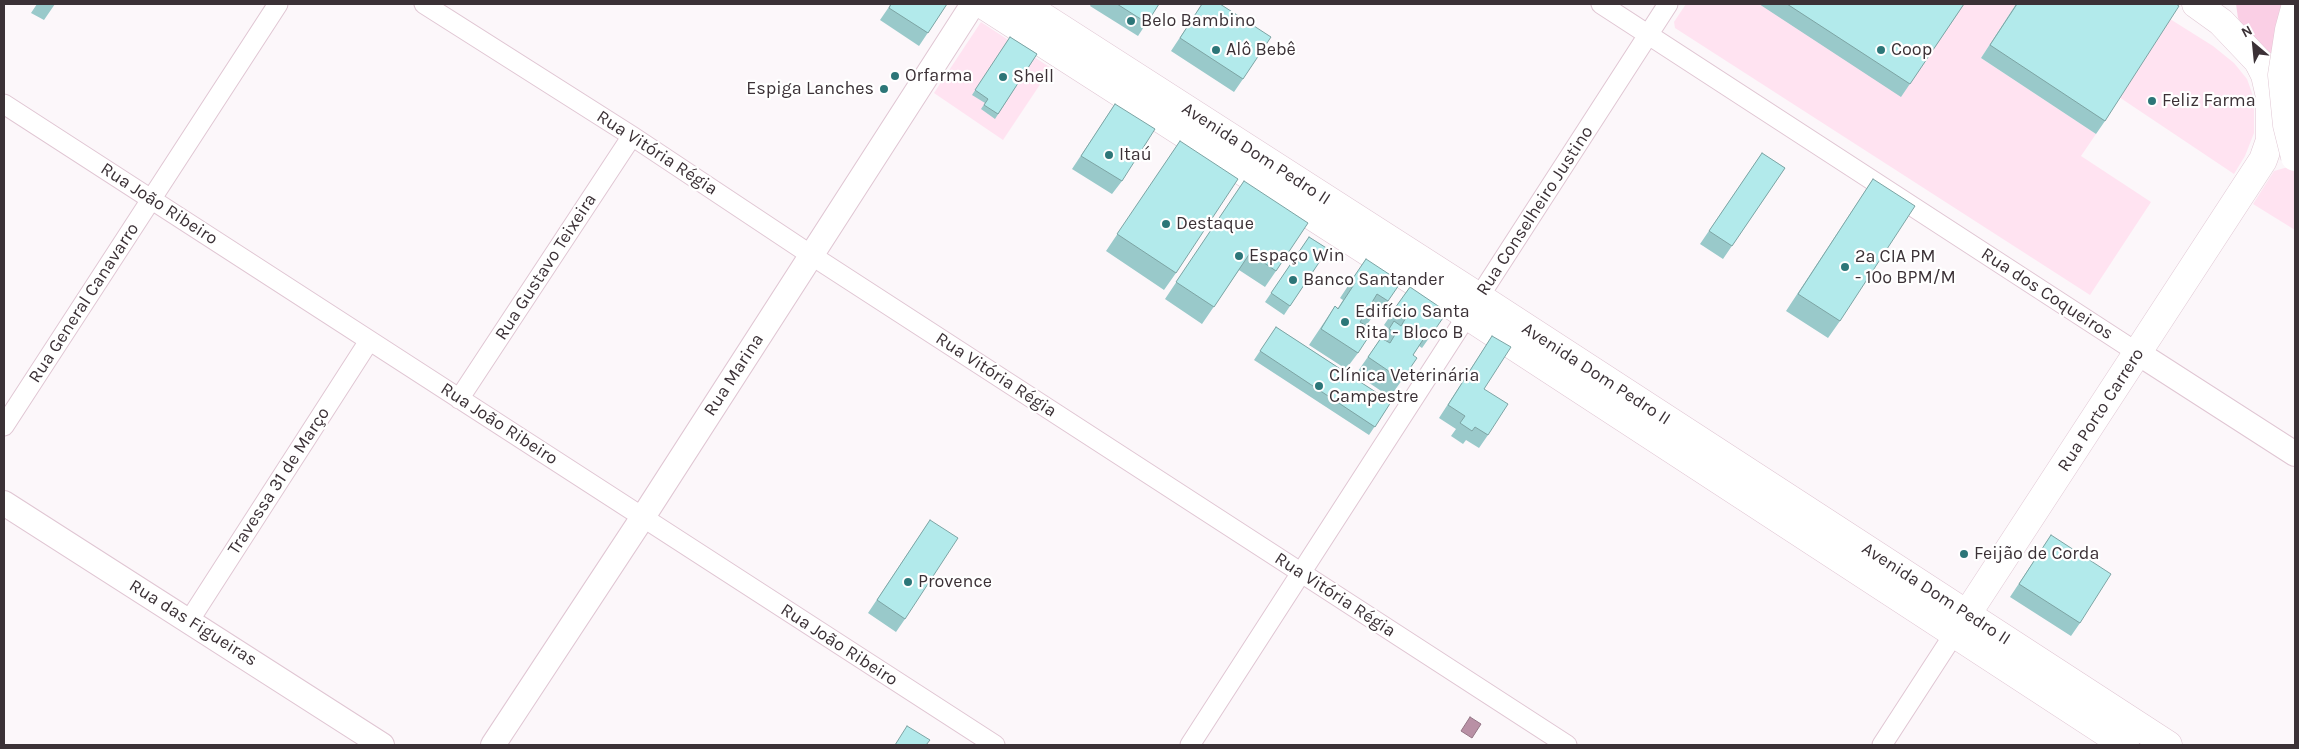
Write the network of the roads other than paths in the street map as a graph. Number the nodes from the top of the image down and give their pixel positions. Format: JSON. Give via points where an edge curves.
{"nodes":[{"id":1,"x":278,"y":4,"type":"edge"},
{"id":2,"x":424,"y":4,"type":"edge"},
{"id":3,"x":973,"y":4,"type":"edge"},
{"id":4,"x":982,"y":4,"type":"edge"},
{"id":5,"x":1023,"y":4,"type":"edge"},
{"id":6,"x":1601,"y":4,"type":"edge"},
{"id":7,"x":1668,"y":4,"type":"edge"},
{"id":8,"x":2196,"y":4,"type":"edge"},
{"id":9,"x":2295,"y":8,"type":"edge"},
{"id":10,"x":2219,"y":13,"type":"edge"},
{"id":11,"x":1648,"y":34,"type":"junction"},
{"id":12,"x":2258,"y":61,"type":"junction"},
{"id":13,"x":2295,"y":92,"type":"edge"},
{"id":14,"x":4,"y":104,"type":"edge"},
{"id":15,"x":632,"y":136,"type":"junction"},
{"id":16,"x":2295,"y":157,"type":"edge"},
{"id":17,"x":151,"y":199,"type":"junction"},
{"id":18,"x":811,"y":255,"type":"junction"},
{"id":19,"x":1474,"y":307,"type":"junction"},
{"id":20,"x":369,"y":341,"type":"junction"},
{"id":21,"x":2138,"y":353,"type":"junction"},
{"id":22,"x":459,"y":399,"type":"junction"},
{"id":23,"x":4,"y":426,"type":"edge"},
{"id":24,"x":2295,"y":454,"type":"edge"},
{"id":25,"x":4,"y":503,"type":"edge"},
{"id":26,"x":643,"y":517,"type":"junction"},
{"id":27,"x":1301,"y":573,"type":"junction"},
{"id":28,"x":190,"y":621,"type":"junction"},
{"id":29,"x":1960,"y":624,"type":"junction"},
{"id":30,"x":2161,"y":741,"type":"edge"},
{"id":31,"x":382,"y":745,"type":"edge"},
{"id":32,"x":492,"y":745,"type":"edge"},
{"id":33,"x":995,"y":745,"type":"edge"},
{"id":34,"x":1190,"y":745,"type":"edge"},
{"id":35,"x":1567,"y":745,"type":"edge"},
{"id":36,"x":1882,"y":745,"type":"edge"},
{"id":37,"x":2125,"y":745,"type":"edge"},
{"id":38,"x":2192,"y":745,"type":"edge"}],
"edges":[{"from":1,"to":17,"type":"street","name":"Rua General Canavarro"},
{"from":2,"to":15,"type":"street","name":"Rua Vitória Régia"},
{"from":3,"to":18,"type":"street","name":"Rua Marina"},
{"from":4,"to":19,"type":"main road","name":"Avenida Dom Pedro II"},
{"from":5,"to":19,"type":"main road","name":"Avenida Dom Pedro II"},
{"from":6,"to":11,"type":"street","name":"Rua dos Coqueiros"},
{"from":7,"to":11,"type":"street","name":"Rua Conselheiro Justino"},
{"from":8,"to":10,"type":"main road"},
{"from":9,"to":16,"type":"main road","bridge":true,"via":[[2282,75]]},
{"from":10,"to":12,"type":"main road"},
{"from":11,"to":19,"type":"street","name":"Rua Conselheiro Justino"},
{"from":11,"to":21,"type":"street","name":"Rua dos Coqueiros"},
{"from":12,"to":13,"type":"main road"},
{"from":12,"to":21,"type":"main road","name":"Rua Porto Carrero","via":[[2270,97],[2268,150]]},
{"from":14,"to":17,"type":"street","name":"Rua João Ribeiro"},
{"from":15,"to":18,"type":"street","name":"Rua Vitória Régia"},
{"from":15,"to":22,"type":"street","name":"Rua Gustavo Teixeira"},
{"from":17,"to":20,"type":"street","name":"Rua João Ribeiro"},
{"from":17,"to":23,"type":"street","name":"Rua General Canavarro"},
{"from":18,"to":26,"type":"street","name":"Rua Marina"},
{"from":18,"to":27,"type":"street","name":"Rua Vitória Régia"},
{"from":19,"to":27,"type":"street","name":"Rua Conselheiro Justino"},
{"from":19,"to":29,"type":"main road","name":"Avenida Dom Pedro II"},
{"from":20,"to":22,"type":"street","name":"Rua João Ribeiro"},
{"from":20,"to":28,"type":"street","name":"Travessa 31 de Março"},
{"from":21,"to":24,"type":"street","name":"Rua dos Coqueiros"},
{"from":21,"to":29,"type":"main road","name":"Rua Porto Carrero"},
{"from":22,"to":26,"type":"street","name":"Rua João Ribeiro"},
{"from":25,"to":28,"type":"street","name":"Rua das Figueiras"},
{"from":26,"to":32,"type":"street","name":"Rua Marina"},
{"from":26,"to":33,"type":"street","name":"Rua João Ribeiro"},
{"from":27,"to":34,"type":"street","name":"Rua Conselheiro Justino"},
{"from":27,"to":35,"type":"street","name":"Rua Vitória Régia"},
{"from":28,"to":31,"type":"street","name":"Rua das Figueiras"},
{"from":29,"to":30,"type":"main road","name":"Avenida Dom Pedro II"},
{"from":29,"to":36,"type":"street","name":"Rua Porto Carrero"},
{"from":29,"to":37,"type":"main road","name":"Avenida Dom Pedro II"},
{"from":30,"to":38,"type":"main road","name":"Avenida Dom Pedro II"}]}
